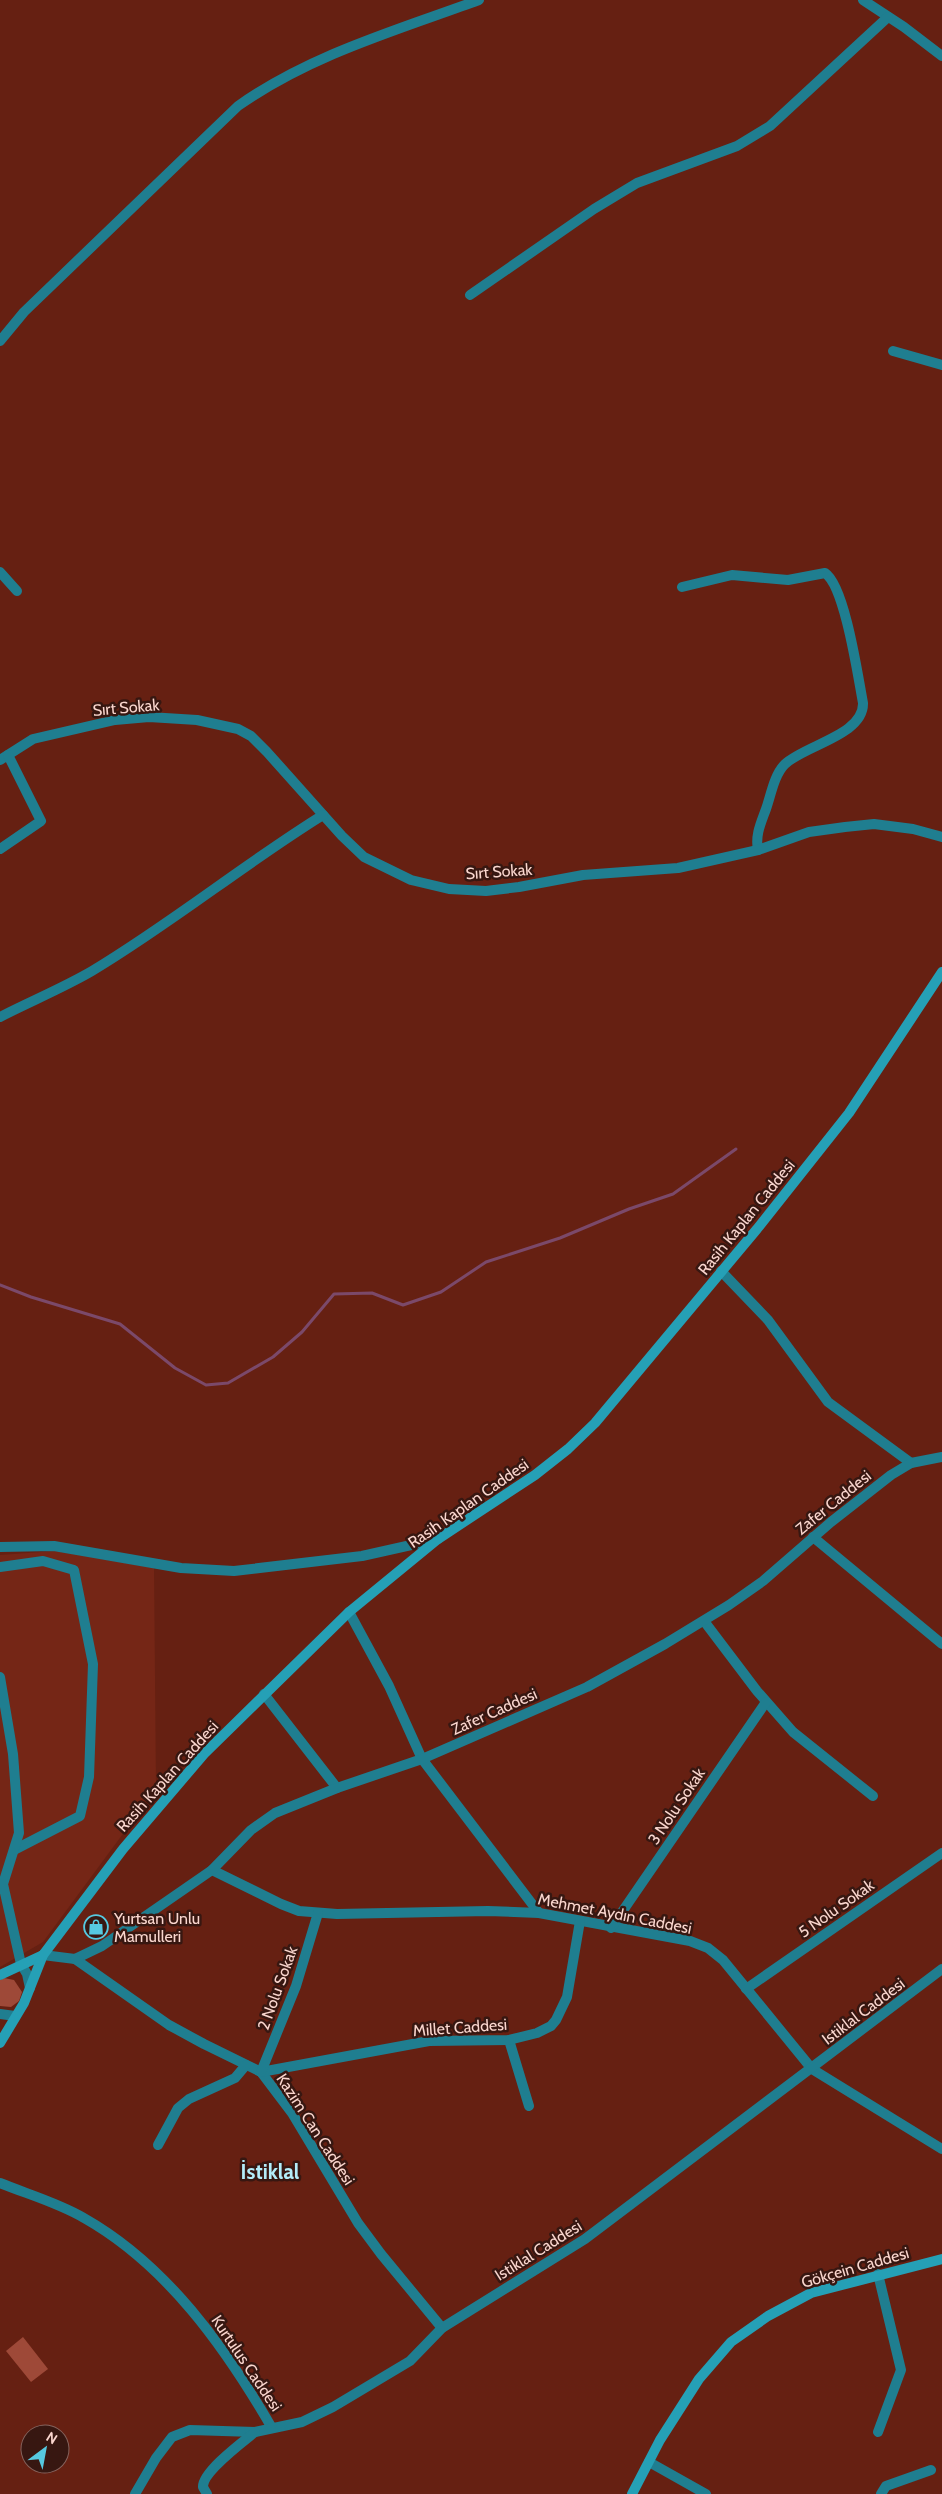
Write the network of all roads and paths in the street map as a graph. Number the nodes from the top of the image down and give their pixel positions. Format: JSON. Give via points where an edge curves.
{"nodes":[{"id":1,"x":479,"y":0,"type":"edge"},
{"id":2,"x":863,"y":0,"type":"edge"},
{"id":3,"x":888,"y":17,"type":"junction"},
{"id":4,"x":942,"y":56,"type":"edge"},
{"id":5,"x":470,"y":295,"type":"dead end"},
{"id":6,"x":0,"y":342,"type":"edge"},
{"id":7,"x":893,"y":351,"type":"dead end"},
{"id":8,"x":942,"y":365,"type":"edge"},
{"id":9,"x":0,"y":572,"type":"edge"},
{"id":10,"x":682,"y":587,"type":"dead end"},
{"id":11,"x":17,"y":591,"type":"dead end"},
{"id":12,"x":4,"y":758,"type":"edge"},
{"id":13,"x":323,"y":815,"type":"junction"},
{"id":14,"x":942,"y":836,"type":"edge"},
{"id":15,"x":0,"y":849,"type":"edge"},
{"id":16,"x":758,"y":850,"type":"junction"},
{"id":17,"x":942,"y":972,"type":"edge"},
{"id":18,"x":0,"y":1016,"type":"edge"},
{"id":19,"x":722,"y":1271,"type":"junction"},
{"id":20,"x":942,"y":1457,"type":"edge"},
{"id":21,"x":911,"y":1463,"type":"junction"},
{"id":22,"x":813,"y":1537,"type":"junction"},
{"id":23,"x":438,"y":1539,"type":"junction"},
{"id":24,"x":0,"y":1548,"type":"edge"},
{"id":25,"x":0,"y":1566,"type":"edge"},
{"id":26,"x":349,"y":1612,"type":"junction"},
{"id":27,"x":704,"y":1621,"type":"junction"},
{"id":28,"x":942,"y":1644,"type":"edge"},
{"id":29,"x":0,"y":1677,"type":"edge"},
{"id":30,"x":264,"y":1694,"type":"junction"},
{"id":31,"x":766,"y":1702,"type":"junction"},
{"id":32,"x":422,"y":1759,"type":"junction"},
{"id":33,"x":337,"y":1788,"type":"junction"},
{"id":34,"x":874,"y":1796,"type":"dead end"},
{"id":35,"x":14,"y":1850,"type":"junction"},
{"id":36,"x":942,"y":1853,"type":"edge"},
{"id":37,"x":212,"y":1870,"type":"junction"},
{"id":38,"x":318,"y":1913,"type":"junction"},
{"id":39,"x":539,"y":1913,"type":"junction"},
{"id":40,"x":580,"y":1921,"type":"junction"},
{"id":41,"x":611,"y":1928,"type":"junction"},
{"id":42,"x":43,"y":1955,"type":"junction"},
{"id":43,"x":75,"y":1959,"type":"junction"},
{"id":44,"x":21,"y":1964,"type":"junction"},
{"id":45,"x":942,"y":1969,"type":"edge"},
{"id":46,"x":0,"y":1975,"type":"edge"},
{"id":47,"x":30,"y":1988,"type":"junction"},
{"id":48,"x":746,"y":1989,"type":"junction"},
{"id":49,"x":0,"y":2014,"type":"edge"},
{"id":50,"x":15,"y":2016,"type":"junction"},
{"id":51,"x":509,"y":2040,"type":"junction"},
{"id":52,"x":0,"y":2043,"type":"edge"},
{"id":53,"x":246,"y":2065,"type":"junction"},
{"id":54,"x":812,"y":2069,"type":"junction"},
{"id":55,"x":261,"y":2072,"type":"junction"},
{"id":56,"x":529,"y":2106,"type":"dead end"},
{"id":57,"x":158,"y":2145,"type":"dead end"},
{"id":58,"x":942,"y":2149,"type":"edge"},
{"id":59,"x":0,"y":2183,"type":"edge"},
{"id":60,"x":942,"y":2259,"type":"edge"},
{"id":61,"x":878,"y":2274,"type":"junction"},
{"id":62,"x":442,"y":2328,"type":"junction"},
{"id":63,"x":272,"y":2428,"type":"junction"},
{"id":64,"x":255,"y":2432,"type":"junction"},
{"id":65,"x":878,"y":2432,"type":"dead end"},
{"id":66,"x":648,"y":2462,"type":"junction"},
{"id":67,"x":931,"y":2470,"type":"dead end"},
{"id":68,"x":135,"y":2494,"type":"edge"},
{"id":69,"x":207,"y":2494,"type":"edge"},
{"id":70,"x":632,"y":2494,"type":"edge"},
{"id":71,"x":706,"y":2494,"type":"edge"},
{"id":72,"x":881,"y":2494,"type":"edge"}],
"edges":[{"from":1,"to":6,"type":"street","via":[[344,50],[278,80],[238,106],[24,312]]},
{"from":2,"to":3,"type":"street"},
{"from":3,"to":4,"type":"street"},
{"from":3,"to":5,"type":"street","via":[[770,126],[737,146],[637,183]]},
{"from":7,"to":8,"type":"street"},
{"from":9,"to":11,"type":"street"},
{"from":10,"to":16,"type":"street","via":[[723,576],[788,580],[824,573],[830,578],[844,611],[863,703],[862,713],[857,722],[790,760],[782,768],[759,829]]},
{"from":12,"to":13,"type":"street","name":"Sırt Sokak","via":[[33,739],[114,720],[149,717],[197,720],[238,729],[250,736]]},
{"from":12,"to":15,"type":"street","via":[[41,821]]},
{"from":13,"to":16,"type":"street","name":"Sırt Sokak","via":[[364,857],[382,868],[411,880],[449,888],[486,890],[584,875],[678,868]]},
{"from":13,"to":18,"type":"street","via":[[274,845],[91,972]]},
{"from":14,"to":16,"type":"street","name":"Sırt Sokak","via":[[874,824],[809,832]]},
{"from":17,"to":19,"type":"street","name":"Rasih Kaplan Caddesi","via":[[849,1113]]},
{"from":19,"to":21,"type":"street","via":[[768,1320],[828,1402]]},
{"from":19,"to":23,"type":"street","name":"Rasih Kaplan Caddesi","via":[[595,1423],[568,1449],[535,1475]]},
{"from":20,"to":21,"type":"street","name":"Zafer Caddesi"},
{"from":21,"to":22,"type":"street","name":"Zafer Caddesi"},
{"from":22,"to":27,"type":"street","name":"Zafer Caddesi","via":[[763,1581]]},
{"from":22,"to":28,"type":"street"},
{"from":23,"to":24,"type":"street","via":[[362,1556],[234,1571],[180,1568],[54,1546]]},
{"from":23,"to":26,"type":"street","name":"Rasih Kaplan Caddesi"},
{"from":25,"to":35,"type":"street","via":[[43,1561],[74,1570],[94,1664],[89,1777],[80,1816]]},
{"from":26,"to":30,"type":"street","name":"Rasih Kaplan Caddesi"},
{"from":26,"to":32,"type":"street","via":[[389,1686]]},
{"from":27,"to":31,"type":"street"},
{"from":27,"to":32,"type":"street","name":"Zafer Caddesi","via":[[587,1687]]},
{"from":29,"to":35,"type":"street","via":[[13,1754],[18,1833]]},
{"from":30,"to":33,"type":"street"},
{"from":30,"to":42,"type":"street","name":"Rasih Kaplan Caddesi","via":[[161,1802]]},
{"from":31,"to":34,"type":"street","via":[[793,1732]]},
{"from":31,"to":41,"type":"street","name":"3 Nolu Sokak"},
{"from":32,"to":33,"type":"street","name":"Zafer Caddesi"},
{"from":32,"to":39,"type":"street"},
{"from":33,"to":37,"type":"street","name":"Zafer Caddesi","via":[[260,1822]]},
{"from":35,"to":44,"type":"street","via":[[3,1884]]},
{"from":36,"to":48,"type":"street","name":"5 Nolu Sokak"},
{"from":37,"to":38,"type":"street","name":"Mehmet Aydın Caddesi","via":[[281,1904],[299,1911]]},
{"from":37,"to":43,"type":"street","name":"Zafer Caddesi","via":[[102,1946]]},
{"from":38,"to":39,"type":"street","name":"Mehmet Aydın Caddesi"},
{"from":38,"to":55,"type":"street","name":"2 Nolu Sokak","via":[[296,1986]]},
{"from":39,"to":40,"type":"street","name":"Mehmet Aydın Caddesi"},
{"from":40,"to":41,"type":"street","name":"Mehmet Aydın Caddesi"},
{"from":40,"to":51,"type":"street","name":"Millet Caddesi","via":[[567,1997],[556,2020],[537,2033]]},
{"from":41,"to":48,"type":"street","name":"Mehmet Aydın Caddesi","via":[[690,1941],[708,1948],[723,1960]]},
{"from":42,"to":43,"type":"street"},
{"from":42,"to":44,"type":"street"},
{"from":42,"to":47,"type":"street","name":"Rasih Kaplan Caddesi"},
{"from":43,"to":53,"type":"street","name":"Kazim Can Caddesi","via":[[169,2025]]},
{"from":44,"to":46,"type":"street"},
{"from":44,"to":47,"type":"street"},
{"from":45,"to":54,"type":"street","name":"Istiklal Caddesi"},
{"from":47,"to":50,"type":"street","name":"Rasih Kaplan Caddesi"},
{"from":48,"to":54,"type":"street","name":"Mehmet Aydın Caddesi"},
{"from":49,"to":50,"type":"street"},
{"from":50,"to":52,"type":"street","name":"Rasih Kaplan Caddesi"},
{"from":51,"to":55,"type":"street","name":"Millet Caddesi","via":[[429,2041]]},
{"from":51,"to":56,"type":"street"},
{"from":53,"to":55,"type":"street","name":"Kazim Can Caddesi"},
{"from":53,"to":57,"type":"street","via":[[235,2078],[189,2099],[178,2108]]},
{"from":54,"to":58,"type":"street","name":"Mehmet Aydın Caddesi"},
{"from":54,"to":62,"type":"street","name":"Istiklal Caddesi","via":[[585,2239]]},
{"from":55,"to":62,"type":"street","name":"Kazim Can Caddesi","via":[[292,2113],[364,2231]]},
{"from":59,"to":63,"type":"street","name":"Kurtulus Caddesi","via":[[84,2217],[147,2264],[198,2316],[242,2377]]},
{"from":60,"to":61,"type":"street","name":"Gökçein Caddesi"},
{"from":61,"to":65,"type":"street","via":[[901,2370]]},
{"from":61,"to":66,"type":"street","name":"Gökçein Caddesi","via":[[811,2293],[768,2316],[732,2342],[699,2379]]},
{"from":62,"to":63,"type":"street","name":"Istiklal Caddesi","via":[[410,2362],[302,2422]]},
{"from":63,"to":64,"type":"street","name":"Istiklal Caddesi"},
{"from":64,"to":68,"type":"street","name":"Istiklal Caddesi","via":[[190,2430],[172,2437]]},
{"from":64,"to":69,"type":"street","via":[[205,2479],[203,2487]]},
{"from":66,"to":70,"type":"street","name":"Gökçein Caddesi"},
{"from":66,"to":71,"type":"street"},
{"from":67,"to":72,"type":"street","via":[[886,2486]]}]}
